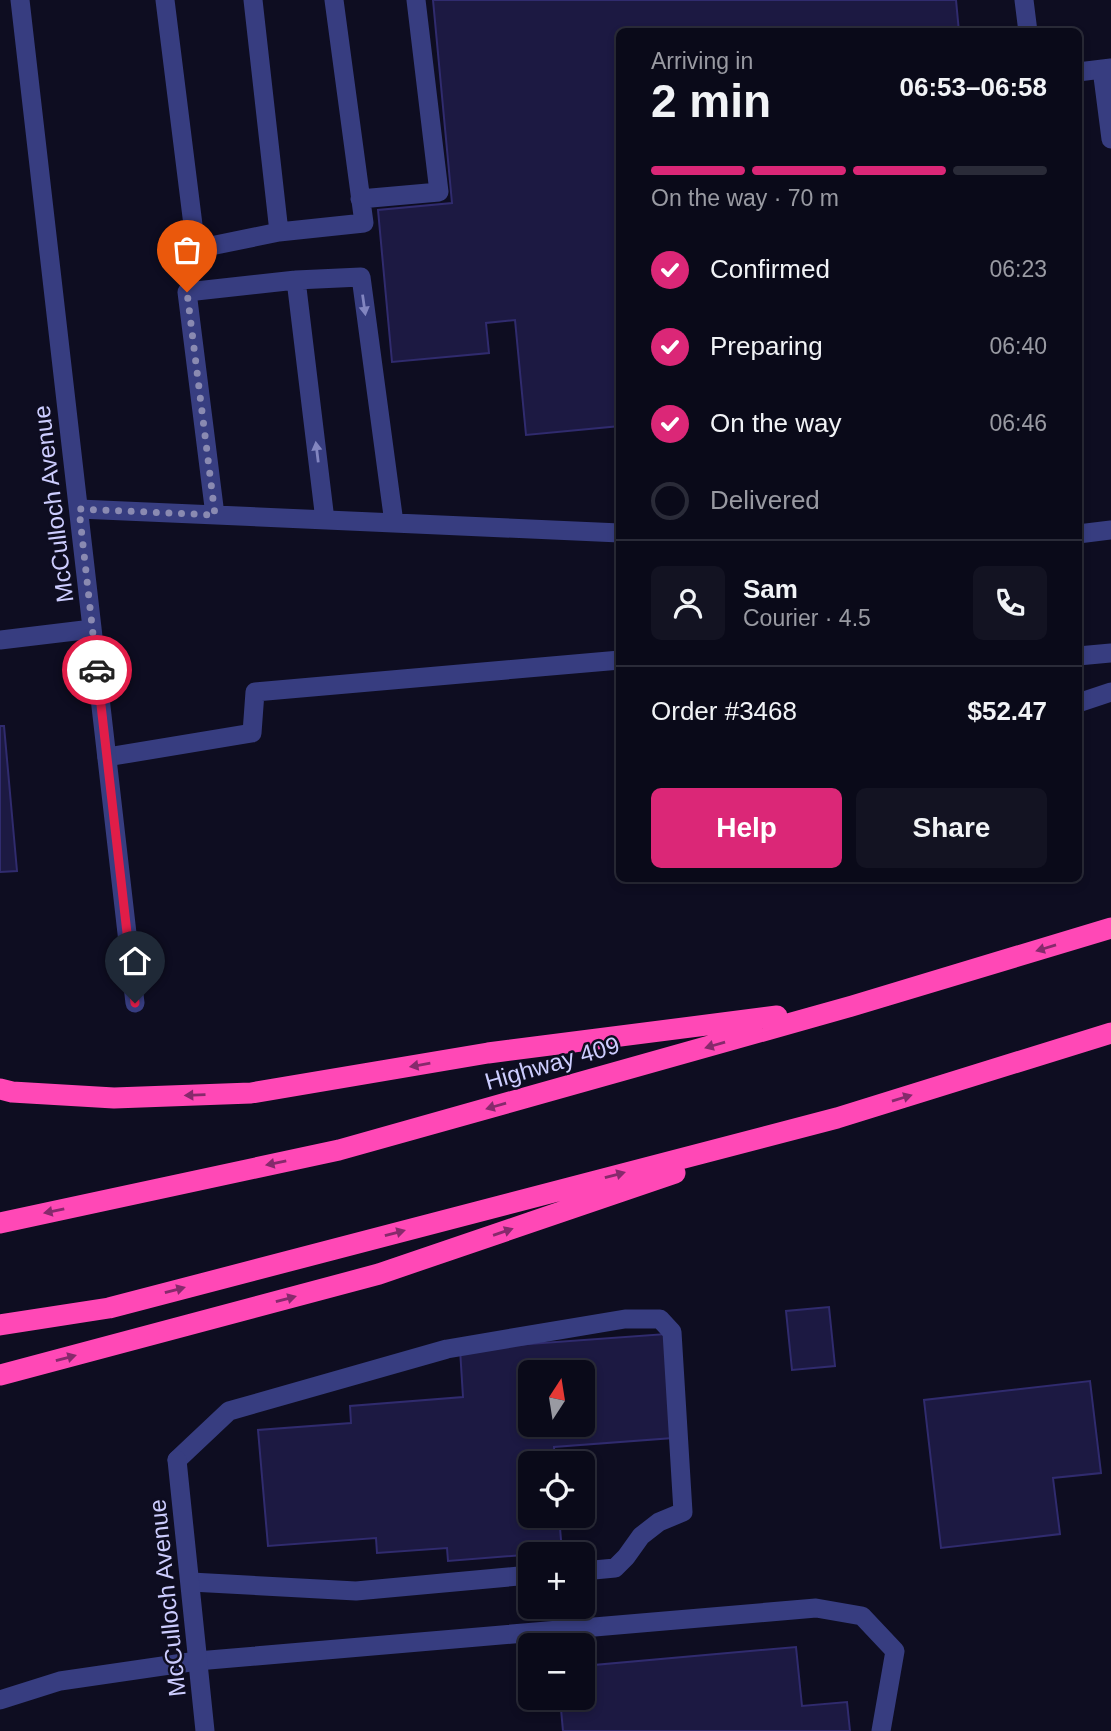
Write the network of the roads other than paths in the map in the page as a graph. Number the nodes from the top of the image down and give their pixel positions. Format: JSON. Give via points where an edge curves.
{"nodes":[{"id":1,"x":20,"y":0,"type":"edge"},
{"id":2,"x":165,"y":0,"type":"edge"},
{"id":3,"x":253,"y":0,"type":"edge"},
{"id":4,"x":334,"y":0,"type":"edge"},
{"id":5,"x":416,"y":0,"type":"edge"},
{"id":6,"x":1024,"y":0,"type":"edge"},
{"id":7,"x":1028,"y":28,"type":"edge"},
{"id":8,"x":1107,"y":68,"type":"edge"},
{"id":9,"x":1082,"y":71,"type":"edge"},
{"id":10,"x":1111,"y":139,"type":"edge"},
{"id":11,"x":360,"y":199,"type":"junction"},
{"id":12,"x":279,"y":232,"type":"junction"},
{"id":13,"x":296,"y":280,"type":"junction"},
{"id":14,"x":79,"y":509,"type":"junction"},
{"id":15,"x":215,"y":515,"type":"junction"},
{"id":16,"x":325,"y":520,"type":"junction"},
{"id":17,"x":394,"y":523,"type":"junction"},
{"id":18,"x":1111,"y":530,"type":"edge"},
{"id":19,"x":616,"y":533,"type":"edge"},
{"id":20,"x":1082,"y":534,"type":"edge"},
{"id":21,"x":92,"y":629,"type":"junction"},
{"id":22,"x":0,"y":640,"type":"edge"},
{"id":23,"x":1111,"y":653,"type":"edge"},
{"id":24,"x":1082,"y":656,"type":"edge"},
{"id":25,"x":616,"y":660,"type":"edge"},
{"id":26,"x":1111,"y":692,"type":"edge"},
{"id":27,"x":1082,"y":702,"type":"edge"},
{"id":28,"x":107,"y":757,"type":"junction"},
{"id":29,"x":1111,"y":928,"type":"edge"},
{"id":30,"x":135,"y":1003,"type":"dead end"},
{"id":31,"x":852,"y":1006,"type":"junction"},
{"id":32,"x":1111,"y":1033,"type":"edge"},
{"id":33,"x":0,"y":1089,"type":"edge"},
{"id":34,"x":837,"y":1118,"type":"junction"},
{"id":35,"x":0,"y":1223,"type":"edge"},
{"id":36,"x":0,"y":1325,"type":"edge"},
{"id":37,"x":0,"y":1375,"type":"edge"},
{"id":38,"x":595,"y":1570,"type":"edge"},
{"id":39,"x":518,"y":1577,"type":"edge"},
{"id":40,"x":191,"y":1582,"type":"junction"},
{"id":41,"x":197,"y":1661,"type":"junction"},
{"id":42,"x":0,"y":1700,"type":"edge"},
{"id":43,"x":205,"y":1731,"type":"edge"},
{"id":44,"x":881,"y":1731,"type":"edge"}],
"edges":[{"from":1,"to":14,"type":"street","name":"McCulloch Avenue"},
{"from":2,"to":12,"type":"street","via":[[196,249]]},
{"from":3,"to":12,"type":"street"},
{"from":4,"to":11,"type":"street"},
{"from":5,"to":11,"type":"street","via":[[439,192]]},
{"from":6,"to":7,"type":"street"},
{"from":8,"to":9,"type":"street"},
{"from":8,"to":10,"type":"street"},
{"from":11,"to":12,"type":"street","via":[[364,223]]},
{"from":13,"to":15,"type":"street","via":[[187,292]]},
{"from":16,"to":13,"type":"street","one_way":true},
{"from":13,"to":17,"type":"street","one_way":true,"via":[[361,277]]},
{"from":14,"to":15,"type":"street"},
{"from":14,"to":21,"type":"street","name":"McCulloch Avenue"},
{"from":15,"to":16,"type":"street"},
{"from":16,"to":17,"type":"street"},
{"from":17,"to":19,"type":"street"},
{"from":18,"to":20,"type":"street"},
{"from":21,"to":22,"type":"street"},
{"from":21,"to":28,"type":"street","name":"McCulloch Avenue"},
{"from":23,"to":24,"type":"street"},
{"from":25,"to":28,"type":"street","via":[[255,692],[252,733]]},
{"from":26,"to":27,"type":"street"},
{"from":28,"to":30,"type":"street","name":"McCulloch Avenue"},
{"from":29,"to":31,"type":"highway","name":"Highway 409","one_way":true},
{"from":31,"to":33,"type":"highway","one_way":true,"via":[[488,1053],[251,1093],[114,1098]]},
{"from":31,"to":35,"type":"highway","name":"Highway 409","one_way":true,"via":[[339,1150]]},
{"from":34,"to":32,"type":"highway","one_way":true},
{"from":36,"to":34,"type":"highway","one_way":true,"via":[[109,1308]]},
{"from":37,"to":34,"type":"highway","one_way":true,"via":[[379,1274]]},
{"from":38,"to":40,"type":"street","name":"McCulloch Avenue","via":[[615,1568],[641,1536],[659,1522],[683,1513],[672,1332],[660,1319],[625,1319],[447,1349],[229,1411],[177,1460]]},
{"from":39,"to":40,"type":"street","via":[[356,1591]]},
{"from":40,"to":41,"type":"street","name":"McCulloch Avenue"},
{"from":41,"to":42,"type":"street","via":[[60,1681]]},
{"from":41,"to":43,"type":"street","name":"McCulloch Avenue"},
{"from":41,"to":44,"type":"street","via":[[816,1608],[862,1616],[895,1651]]}]}
